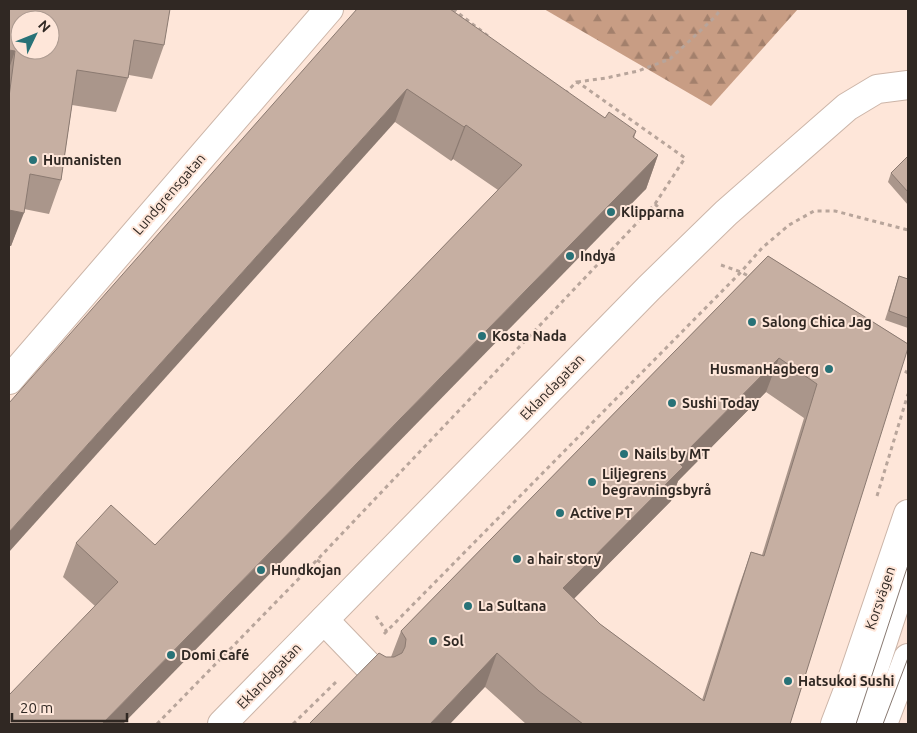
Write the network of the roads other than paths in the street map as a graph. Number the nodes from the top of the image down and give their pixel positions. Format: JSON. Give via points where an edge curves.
{"nodes":[{"id":1,"x":329,"y":9,"type":"edge"},
{"id":2,"x":908,"y":86,"type":"edge"},
{"id":3,"x":9,"y":380,"type":"edge"},
{"id":4,"x":908,"y":514,"type":"edge"},
{"id":5,"x":908,"y":566,"type":"edge"},
{"id":6,"x":324,"y":620,"type":"junction"},
{"id":7,"x":908,"y":658,"type":"edge"},
{"id":8,"x":369,"y":667,"type":"edge"},
{"id":9,"x":222,"y":724,"type":"edge"},
{"id":10,"x":835,"y":724,"type":"edge"},
{"id":11,"x":856,"y":724,"type":"edge"},
{"id":12,"x":883,"y":724,"type":"edge"}],
"edges":[{"from":1,"to":3,"type":"street","name":"Lundgrensgatan"},
{"from":2,"to":6,"type":"street","name":"Eklandagatan","via":[[877,89],[847,107],[726,212]]},
{"from":4,"to":10,"type":"street","name":"Korsvägen"},
{"from":5,"to":11,"type":"street"},
{"from":6,"to":8,"type":"street"},
{"from":6,"to":9,"type":"street","name":"Eklandagatan"},
{"from":7,"to":12,"type":"street"}]}
